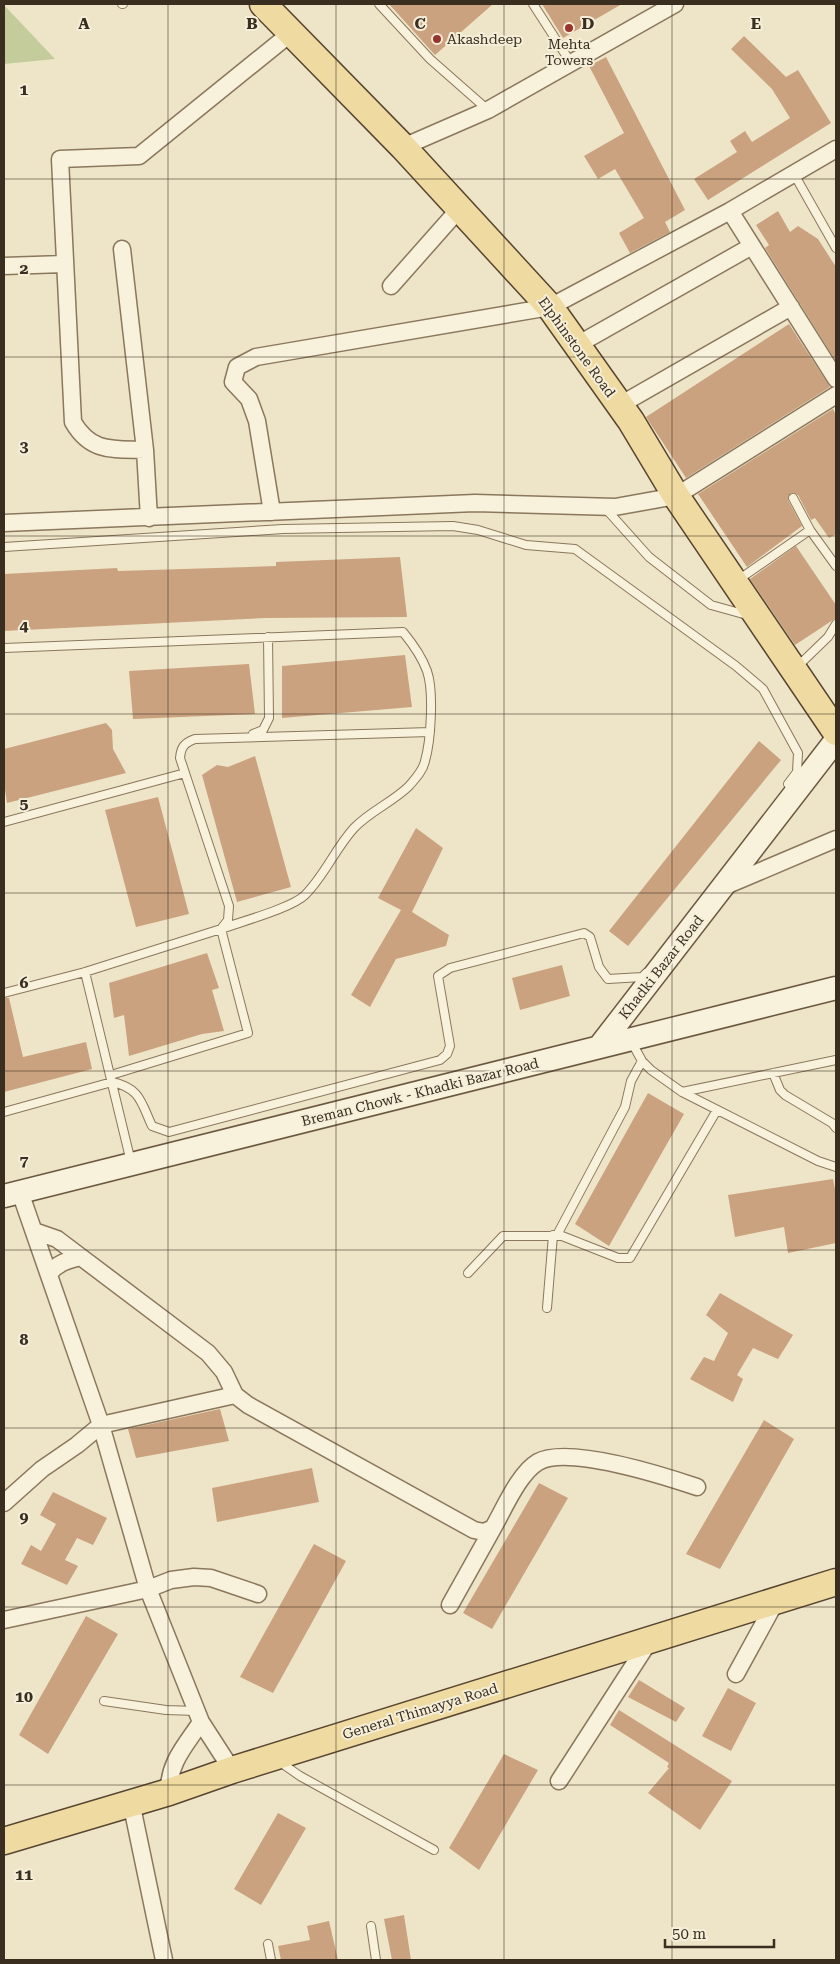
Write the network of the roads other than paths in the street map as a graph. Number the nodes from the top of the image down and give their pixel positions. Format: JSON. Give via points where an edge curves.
{"nodes":[{"id":1,"x":263,"y":4,"type":"edge"},
{"id":2,"x":379,"y":4,"type":"edge"},
{"id":3,"x":533,"y":4,"type":"edge"},
{"id":4,"x":675,"y":4,"type":"edge"},
{"id":5,"x":291,"y":32,"type":"junction"},
{"id":6,"x":571,"y":63,"type":"junction"},
{"id":7,"x":488,"y":110,"type":"junction"},
{"id":8,"x":403,"y":147,"type":"junction"},
{"id":9,"x":836,"y":149,"type":"edge"},
{"id":10,"x":794,"y":174,"type":"junction"},
{"id":11,"x":460,"y":208,"type":"junction"},
{"id":12,"x":730,"y":211,"type":"junction"},
{"id":13,"x":752,"y":246,"type":"junction"},
{"id":14,"x":836,"y":248,"type":"edge"},
{"id":15,"x":122,"y":249,"type":"dead end"},
{"id":16,"x":64,"y":264,"type":"junction"},
{"id":17,"x":4,"y":266,"type":"edge"},
{"id":18,"x":391,"y":286,"type":"dead end"},
{"id":19,"x":550,"y":307,"type":"junction"},
{"id":20,"x":791,"y":307,"type":"junction"},
{"id":21,"x":577,"y":346,"type":"junction"},
{"id":22,"x":836,"y":379,"type":"edge"},
{"id":23,"x":836,"y":395,"type":"edge"},
{"id":24,"x":620,"y":405,"type":"junction"},
{"id":25,"x":145,"y":450,"type":"junction"},
{"id":26,"x":676,"y":496,"type":"junction"},
{"id":27,"x":793,"y":498,"type":"dead end"},
{"id":28,"x":605,"y":507,"type":"junction"},
{"id":29,"x":272,"y":512,"type":"junction"},
{"id":30,"x":149,"y":518,"type":"junction"},
{"id":31,"x":4,"y":523,"type":"edge"},
{"id":32,"x":810,"y":530,"type":"junction"},
{"id":33,"x":4,"y":547,"type":"edge"},
{"id":34,"x":836,"y":566,"type":"edge"},
{"id":35,"x":734,"y":583,"type":"junction"},
{"id":36,"x":759,"y":619,"type":"junction"},
{"id":37,"x":836,"y":624,"type":"edge"},
{"id":38,"x":268,"y":637,"type":"junction"},
{"id":39,"x":4,"y":648,"type":"edge"},
{"id":40,"x":794,"y":670,"type":"junction"},
{"id":41,"x":430,"y":732,"type":"junction"},
{"id":42,"x":836,"y":732,"type":"edge"},
{"id":43,"x":250,"y":736,"type":"junction"},
{"id":44,"x":836,"y":740,"type":"edge"},
{"id":45,"x":185,"y":773,"type":"junction"},
{"id":46,"x":786,"y":788,"type":"dead end"},
{"id":47,"x":4,"y":822,"type":"edge"},
{"id":48,"x":836,"y":839,"type":"edge"},
{"id":49,"x":723,"y":887,"type":"junction"},
{"id":50,"x":702,"y":899,"type":"dead end"},
{"id":51,"x":221,"y":929,"type":"junction"},
{"id":52,"x":85,"y":972,"type":"junction"},
{"id":53,"x":836,"y":988,"type":"edge"},
{"id":54,"x":4,"y":993,"type":"edge"},
{"id":55,"x":630,"y":1039,"type":"junction"},
{"id":56,"x":599,"y":1047,"type":"junction"},
{"id":57,"x":836,"y":1060,"type":"edge"},
{"id":58,"x":642,"y":1061,"type":"junction"},
{"id":59,"x":773,"y":1073,"type":"junction"},
{"id":60,"x":111,"y":1079,"type":"junction"},
{"id":61,"x":682,"y":1092,"type":"junction"},
{"id":62,"x":717,"y":1110,"type":"junction"},
{"id":63,"x":4,"y":1112,"type":"edge"},
{"id":64,"x":836,"y":1128,"type":"edge"},
{"id":65,"x":132,"y":1164,"type":"junction"},
{"id":66,"x":836,"y":1167,"type":"edge"},
{"id":67,"x":12,"y":1194,"type":"edge"},
{"id":68,"x":34,"y":1231,"type":"junction"},
{"id":69,"x":555,"y":1235,"type":"junction"},
{"id":70,"x":81,"y":1257,"type":"junction"},
{"id":71,"x":468,"y":1273,"type":"dead end"},
{"id":72,"x":48,"y":1274,"type":"junction"},
{"id":73,"x":547,"y":1308,"type":"dead end"},
{"id":74,"x":235,"y":1395,"type":"junction"},
{"id":75,"x":101,"y":1425,"type":"junction"},
{"id":76,"x":697,"y":1487,"type":"dead end"},
{"id":77,"x":4,"y":1503,"type":"edge"},
{"id":78,"x":493,"y":1528,"type":"junction"},
{"id":79,"x":836,"y":1582,"type":"edge"},
{"id":80,"x":148,"y":1589,"type":"junction"},
{"id":81,"x":258,"y":1594,"type":"dead end"},
{"id":82,"x":776,"y":1601,"type":"junction"},
{"id":83,"x":450,"y":1605,"type":"dead end"},
{"id":84,"x":4,"y":1620,"type":"edge"},
{"id":85,"x":650,"y":1640,"type":"junction"},
{"id":86,"x":736,"y":1674,"type":"dead end"},
{"id":87,"x":104,"y":1700,"type":"dead end"},
{"id":88,"x":199,"y":1717,"type":"junction"},
{"id":89,"x":274,"y":1757,"type":"junction"},
{"id":90,"x":232,"y":1770,"type":"junction"},
{"id":91,"x":559,"y":1781,"type":"dead end"},
{"id":92,"x":169,"y":1792,"type":"junction"},
{"id":93,"x":131,"y":1802,"type":"junction"},
{"id":94,"x":4,"y":1841,"type":"edge"},
{"id":95,"x":434,"y":1850,"type":"dead end"},
{"id":96,"x":371,"y":1926,"type":"dead end"},
{"id":97,"x":268,"y":1944,"type":"dead end"},
{"id":98,"x":164,"y":1960,"type":"edge"},
{"id":99,"x":271,"y":1960,"type":"edge"},
{"id":100,"x":376,"y":1960,"type":"edge"}],
"edges":[{"from":1,"to":5,"type":"main road","name":"Elphinstone Road"},
{"from":2,"to":7,"type":"lane","via":[[430,59]]},
{"from":3,"to":6,"type":"lane"},
{"from":4,"to":6,"type":"street"},
{"from":5,"to":8,"type":"main road","name":"Elphinstone Road"},
{"from":5,"to":16,"type":"street","via":[[139,156],[60,159]]},
{"from":6,"to":7,"type":"street"},
{"from":7,"to":8,"type":"street"},
{"from":8,"to":11,"type":"main road","name":"Elphinstone Road"},
{"from":9,"to":10,"type":"street"},
{"from":10,"to":12,"type":"street"},
{"from":10,"to":14,"type":"lane"},
{"from":11,"to":18,"type":"street"},
{"from":11,"to":19,"type":"main road","name":"Elphinstone Road"},
{"from":12,"to":13,"type":"street"},
{"from":12,"to":19,"type":"street"},
{"from":13,"to":20,"type":"street"},
{"from":13,"to":21,"type":"street"},
{"from":15,"to":25,"type":"street"},
{"from":16,"to":17,"type":"street"},
{"from":16,"to":25,"type":"street","via":[[73,422],[90,443],[104,449]]},
{"from":19,"to":21,"type":"main road","name":"Elphinstone Road"},
{"from":19,"to":29,"type":"street","via":[[256,357],[237,367],[234,382],[249,399],[257,421]]},
{"from":20,"to":22,"type":"street"},
{"from":20,"to":24,"type":"street"},
{"from":21,"to":24,"type":"main road","name":"Elphinstone Road"},
{"from":23,"to":26,"type":"street"},
{"from":24,"to":26,"type":"main road","name":"Elphinstone Road"},
{"from":25,"to":30,"type":"street"},
{"from":26,"to":28,"type":"street"},
{"from":26,"to":35,"type":"main road","name":"Elphinstone Road"},
{"from":27,"to":32,"type":"lane"},
{"from":28,"to":29,"type":"street","via":[[475,503]]},
{"from":28,"to":36,"type":"lane","via":[[649,557],[711,605]]},
{"from":29,"to":30,"type":"street"},
{"from":30,"to":31,"type":"street"},
{"from":32,"to":34,"type":"lane"},
{"from":32,"to":35,"type":"lane"},
{"from":33,"to":46,"type":"lane","via":[[283,529],[453,526],[526,545],[575,549],[763,689],[798,753],[797,772]]},
{"from":35,"to":36,"type":"main road","name":"Elphinstone Road"},
{"from":36,"to":40,"type":"main road","name":"Elphinstone Road"},
{"from":37,"to":40,"type":"lane","via":[[828,638]]},
{"from":38,"to":39,"type":"lane"},
{"from":38,"to":41,"type":"lane","via":[[403,632],[427,671]]},
{"from":38,"to":43,"type":"lane","via":[[269,718],[263,730]]},
{"from":40,"to":42,"type":"main road","name":"Elphinstone Road"},
{"from":41,"to":43,"type":"lane"},
{"from":41,"to":51,"type":"lane","via":[[420,772],[407,788],[356,826],[304,897]]},
{"from":43,"to":45,"type":"lane","via":[[187,742],[181,748],[180,758]]},
{"from":44,"to":49,"type":"main road","name":"Khadki Bazar Road"},
{"from":45,"to":47,"type":"lane"},
{"from":45,"to":51,"type":"lane","via":[[229,906],[228,920]]},
{"from":48,"to":49,"type":"street","name":"Khadki Bazar Road"},
{"from":49,"to":56,"type":"main road","name":"Khadki Bazar Road"},
{"from":50,"to":60,"type":"lane","via":[[642,977],[608,979],[599,967],[590,936],[584,932],[443,971],[438,976],[438,984],[450,1046],[447,1054],[429,1065],[169,1132],[152,1126],[134,1090]]},
{"from":51,"to":52,"type":"lane"},
{"from":51,"to":60,"type":"lane","via":[[248,1033]]},
{"from":52,"to":54,"type":"lane"},
{"from":52,"to":60,"type":"lane"},
{"from":53,"to":55,"type":"main road","name":"Breman Chowk - Khadki Bazar Road"},
{"from":55,"to":56,"type":"main road","name":"Breman Chowk - Khadki Bazar Road"},
{"from":55,"to":58,"type":"lane"},
{"from":56,"to":65,"type":"main road","name":"Breman Chowk - Khadki Bazar Road"},
{"from":57,"to":59,"type":"lane"},
{"from":58,"to":61,"type":"lane"},
{"from":58,"to":69,"type":"lane","via":[[631,1081],[625,1107]]},
{"from":59,"to":61,"type":"lane"},
{"from":59,"to":64,"type":"lane","via":[[785,1095]]},
{"from":60,"to":63,"type":"lane"},
{"from":60,"to":65,"type":"lane"},
{"from":61,"to":62,"type":"lane"},
{"from":62,"to":66,"type":"lane","via":[[818,1162]]},
{"from":62,"to":69,"type":"lane","via":[[630,1258],[618,1258]]},
{"from":65,"to":67,"type":"main road","name":"Breman Chowk - Khadki Bazar Road"},
{"from":67,"to":68,"type":"street"},
{"from":68,"to":70,"type":"street","via":[[57,1239]]},
{"from":68,"to":72,"type":"street"},
{"from":69,"to":71,"type":"lane","via":[[503,1236]]},
{"from":69,"to":73,"type":"lane"},
{"from":70,"to":72,"type":"street","via":[[54,1267]]},
{"from":70,"to":74,"type":"street","via":[[208,1353],[224,1372]]},
{"from":72,"to":75,"type":"street"},
{"from":74,"to":75,"type":"street"},
{"from":74,"to":78,"type":"street","via":[[248,1406],[474,1530],[484,1532]]},
{"from":75,"to":77,"type":"street","via":[[42,1469]]},
{"from":75,"to":80,"type":"street"},
{"from":76,"to":78,"type":"street","via":[[646,1471],[551,1458],[537,1462],[524,1473]]},
{"from":78,"to":83,"type":"street"},
{"from":79,"to":82,"type":"main road","name":"General Thimayya Road"},
{"from":80,"to":81,"type":"street","via":[[171,1580],[211,1578]]},
{"from":80,"to":84,"type":"street"},
{"from":80,"to":88,"type":"street"},
{"from":82,"to":85,"type":"main road","name":"General Thimayya Road"},
{"from":82,"to":86,"type":"street"},
{"from":85,"to":89,"type":"main road","name":"General Thimayya Road"},
{"from":85,"to":91,"type":"street"},
{"from":87,"to":88,"type":"lane"},
{"from":88,"to":90,"type":"street"},
{"from":88,"to":92,"type":"street","via":[[173,1763]]},
{"from":89,"to":90,"type":"main road","name":"General Thimayya Road"},
{"from":89,"to":95,"type":"lane","via":[[300,1776]]},
{"from":90,"to":92,"type":"main road","name":"General Thimayya Road"},
{"from":92,"to":93,"type":"main road","name":"General Thimayya Road"},
{"from":93,"to":94,"type":"main road","name":"General Thimayya Road"},
{"from":93,"to":98,"type":"street"},
{"from":96,"to":100,"type":"lane"},
{"from":97,"to":99,"type":"lane"}]}
